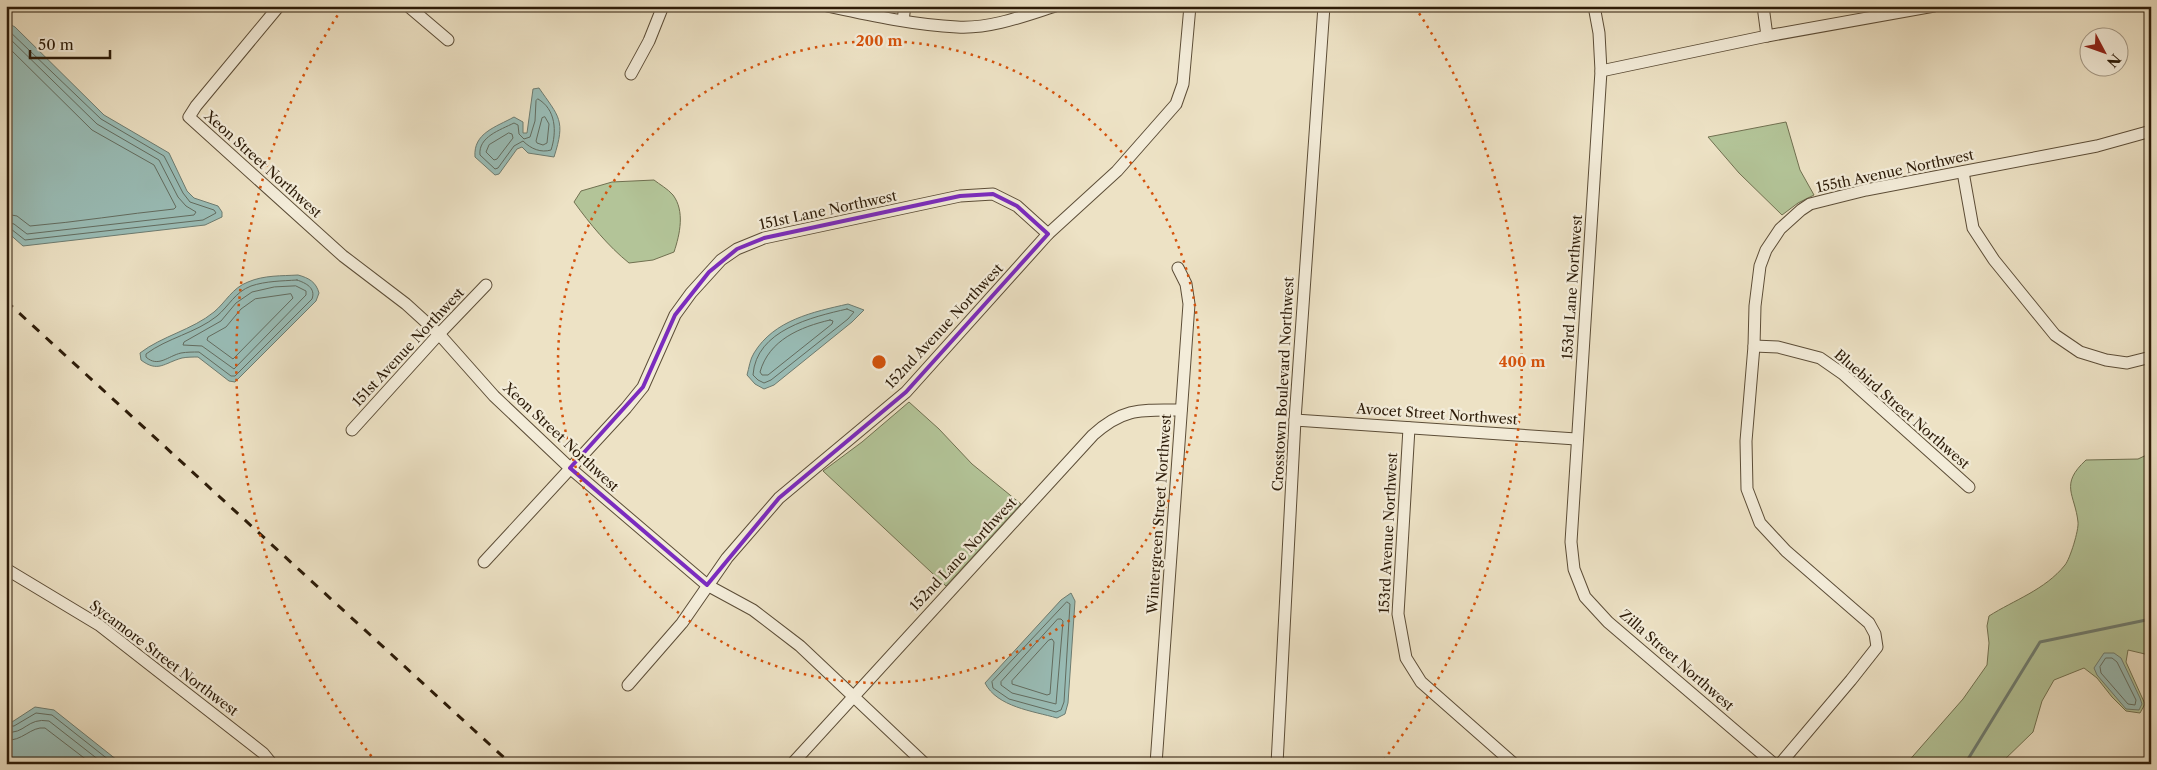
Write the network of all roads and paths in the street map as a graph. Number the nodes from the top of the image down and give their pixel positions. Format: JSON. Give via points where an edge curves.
{"nodes":[{"id":1,"x":279,"y":6,"type":"edge"},
{"id":2,"x":408,"y":6,"type":"edge"},
{"id":3,"x":662,"y":6,"type":"edge"},
{"id":4,"x":827,"y":6,"type":"edge"},
{"id":5,"x":905,"y":6,"type":"edge"},
{"id":6,"x":1055,"y":6,"type":"edge"},
{"id":7,"x":1190,"y":6,"type":"edge"},
{"id":8,"x":1324,"y":6,"type":"edge"},
{"id":9,"x":1594,"y":6,"type":"edge"},
{"id":10,"x":1764,"y":6,"type":"edge"},
{"id":11,"x":1934,"y":6,"type":"edge"},
{"id":12,"x":903,"y":20,"type":"junction"},
{"id":13,"x":1767,"y":36,"type":"junction"},
{"id":14,"x":448,"y":40,"type":"dead end"},
{"id":15,"x":1600,"y":71,"type":"junction"},
{"id":16,"x":631,"y":74,"type":"dead end"},
{"id":17,"x":2151,"y":132,"type":"edge"},
{"id":18,"x":1963,"y":172,"type":"junction"},
{"id":19,"x":1048,"y":234,"type":"junction"},
{"id":20,"x":1178,"y":268,"type":"dead end"},
{"id":21,"x":486,"y":285,"type":"dead end"},
{"id":22,"x":439,"y":334,"type":"junction"},
{"id":23,"x":1754,"y":346,"type":"junction"},
{"id":24,"x":2151,"y":357,"type":"edge"},
{"id":25,"x":1181,"y":410,"type":"junction"},
{"id":26,"x":1295,"y":420,"type":"junction"},
{"id":27,"x":1409,"y":428,"type":"junction"},
{"id":28,"x":352,"y":430,"type":"dead end"},
{"id":29,"x":1576,"y":438,"type":"junction"},
{"id":30,"x":570,"y":468,"type":"junction"},
{"id":31,"x":1969,"y":487,"type":"dead end"},
{"id":32,"x":484,"y":562,"type":"dead end"},
{"id":33,"x":6,"y":569,"type":"edge"},
{"id":34,"x":1574,"y":569,"type":"joint"},
{"id":35,"x":707,"y":585,"type":"junction"},
{"id":36,"x":628,"y":685,"type":"dead end"},
{"id":37,"x":852,"y":697,"type":"junction"},
{"id":38,"x":272,"y":764,"type":"edge"},
{"id":39,"x":792,"y":764,"type":"edge"},
{"id":40,"x":925,"y":764,"type":"edge"},
{"id":41,"x":1156,"y":764,"type":"edge"},
{"id":42,"x":1277,"y":764,"type":"edge"},
{"id":43,"x":1514,"y":764,"type":"edge"},
{"id":44,"x":1774,"y":764,"type":"edge"},
{"id":45,"x":1780,"y":764,"type":"edge"}],
"edges":[{"from":1,"to":22,"type":"street","name":"Xeon Street Northwest","via":[[189,117],[343,256]]},
{"from":2,"to":14,"type":"street"},
{"from":3,"to":16,"type":"street","via":[[649,41]]},
{"from":4,"to":12,"type":"street"},
{"from":5,"to":12,"type":"street"},
{"from":6,"to":12,"type":"street","via":[[1019,18],[958,28]]},
{"from":7,"to":19,"type":"street","name":"152nd Avenue Northwest","via":[[1183,84],[1176,104],[1117,171]]},
{"from":8,"to":26,"type":"street","name":"Crosstown Boulevard Northwest"},
{"from":9,"to":15,"type":"street","name":"153rd Lane Northwest"},
{"from":10,"to":13,"type":"street"},
{"from":11,"to":13,"type":"street"},
{"from":13,"to":15,"type":"street"},
{"from":15,"to":29,"type":"street","name":"153rd Lane Northwest","via":[[1589,280]]},
{"from":17,"to":18,"type":"street","name":"155th Avenue Northwest","via":[[2098,146]]},
{"from":18,"to":23,"type":"street","name":"155th Avenue Northwest","via":[[1866,190],[1810,204],[1801,210],[1780,229],[1760,266]]},
{"from":18,"to":24,"type":"street","via":[[1973,228],[1994,260],[2055,335],[2080,352],[2106,360],[2127,363]]},
{"from":19,"to":30,"type":"street","name":"151st Lane Northwest","via":[[1016,206],[993,194],[960,196],[764,238],[737,249],[721,260],[674,315],[643,387]]},
{"from":19,"to":35,"type":"street","name":"152nd Avenue Northwest","via":[[906,392],[778,498]]},
{"from":20,"to":25,"type":"street","name":"Wintergreen Street Northwest","via":[[1186,284],[1189,304]]},
{"from":21,"to":22,"type":"street","name":"151st Avenue Northwest"},
{"from":22,"to":28,"type":"street","name":"151st Avenue Northwest"},
{"from":22,"to":30,"type":"street","name":"Xeon Street Northwest","via":[[494,396]]},
{"from":23,"to":31,"type":"street","name":"Bluebird Street Northwest","via":[[1778,347],[1820,358],[1843,374]]},
{"from":23,"to":45,"type":"street","name":"155th Avenue Northwest","via":[[1746,441],[1747,489],[1751,501],[1760,523],[1786,551],[1870,623],[1876,646]]},
{"from":25,"to":37,"type":"street","name":"152nd Lane Northwest","via":[[1142,410],[1108,421]]},
{"from":25,"to":41,"type":"street","name":"Wintergreen Street Northwest"},
{"from":26,"to":27,"type":"street","name":"Avocet Street Northwest"},
{"from":26,"to":42,"type":"street","name":"Crosstown Boulevard Northwest"},
{"from":27,"to":29,"type":"street","name":"Avocet Street Northwest"},
{"from":27,"to":43,"type":"street","name":"153rd Avenue Northwest","via":[[1398,614],[1406,658],[1421,682]]},
{"from":29,"to":34,"type":"street","name":"153rd Lane Northwest","via":[[1571,542]]},
{"from":30,"to":32,"type":"street","name":"151st Lane Northwest"},
{"from":30,"to":35,"type":"street","name":"Xeon Street Northwest"},
{"from":33,"to":38,"type":"street","name":"Sycamore Street Northwest","via":[[99,625],[263,753]]},
{"from":34,"to":44,"type":"street","name":"Zilla Street Northwest","via":[[1585,596],[1608,622]]},
{"from":35,"to":36,"type":"street","name":"152nd Avenue Northwest","via":[[682,623]]},
{"from":35,"to":37,"type":"street","name":"Xeon Street Northwest","via":[[776,626]]},
{"from":37,"to":39,"type":"street","name":"152nd Lane Northwest"},
{"from":37,"to":40,"type":"street","name":"Xeon Street Northwest"}]}
